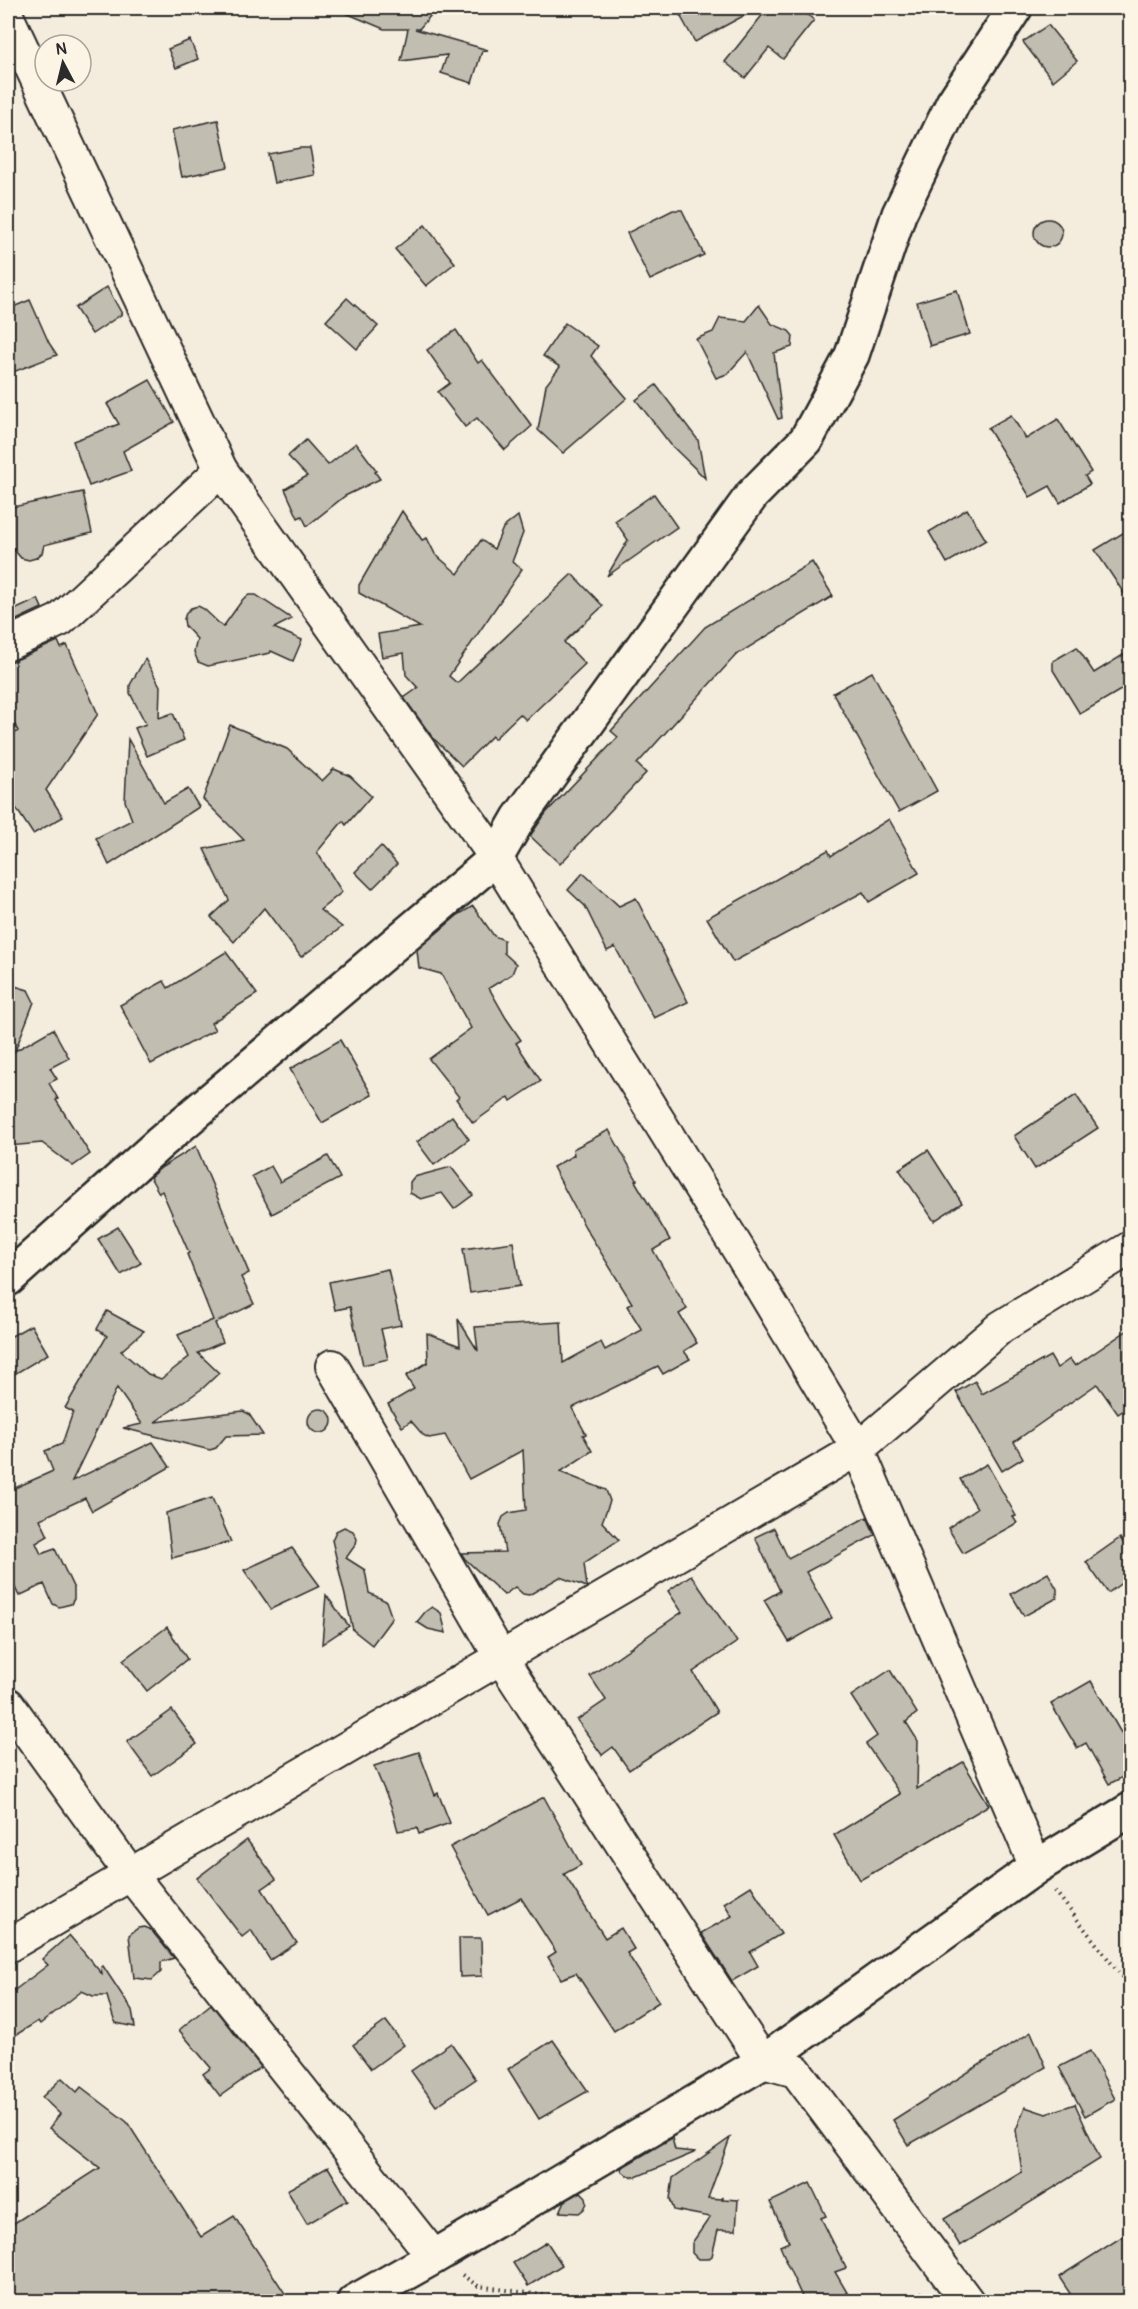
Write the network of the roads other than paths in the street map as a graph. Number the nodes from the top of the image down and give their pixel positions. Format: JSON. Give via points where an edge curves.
{"nodes":[{"id":1,"x":1015,"y":8,"type":"edge"},
{"id":2,"x":8,"y":18,"type":"edge"},
{"id":3,"x":221,"y":470,"type":"junction"},
{"id":4,"x":8,"y":644,"type":"edge"},
{"id":5,"x":496,"y":858,"type":"junction"},
{"id":6,"x":1131,"y":1248,"type":"edge"},
{"id":7,"x":8,"y":1279,"type":"edge"},
{"id":8,"x":333,"y":1366,"type":"dead end"},
{"id":9,"x":858,"y":1449,"type":"junction"},
{"id":10,"x":500,"y":1656,"type":"junction"},
{"id":11,"x":8,"y":1704,"type":"edge"},
{"id":12,"x":1131,"y":1810,"type":"edge"},
{"id":13,"x":1036,"y":1867,"type":"junction"},
{"id":14,"x":131,"y":1875,"type":"junction"},
{"id":15,"x":8,"y":1946,"type":"edge"},
{"id":16,"x":763,"y":2062,"type":"junction"},
{"id":17,"x":434,"y":2257,"type":"junction"},
{"id":18,"x":354,"y":2301,"type":"edge"},
{"id":19,"x":968,"y":2301,"type":"edge"}],
"edges":[{"from":1,"to":5,"type":"main road","via":[[953,104],[899,214],[852,355],[806,440],[752,495],[519,818]]},
{"from":2,"to":3,"type":"street"},
{"from":3,"to":4,"type":"street","via":[[60,620]]},
{"from":3,"to":5,"type":"street"},
{"from":5,"to":7,"type":"main road","via":[[171,1134]]},
{"from":5,"to":9,"type":"street"},
{"from":6,"to":9,"type":"street","via":[[1001,1327]]},
{"from":8,"to":10,"type":"street"},
{"from":9,"to":10,"type":"street"},
{"from":9,"to":13,"type":"street"},
{"from":10,"to":14,"type":"street"},
{"from":10,"to":16,"type":"street"},
{"from":11,"to":14,"type":"street"},
{"from":12,"to":13,"type":"main road"},
{"from":13,"to":16,"type":"main road"},
{"from":14,"to":15,"type":"street"},
{"from":14,"to":17,"type":"street"},
{"from":16,"to":17,"type":"main road"},
{"from":16,"to":19,"type":"street","via":[[796,2071]]},
{"from":17,"to":18,"type":"main road"}]}
